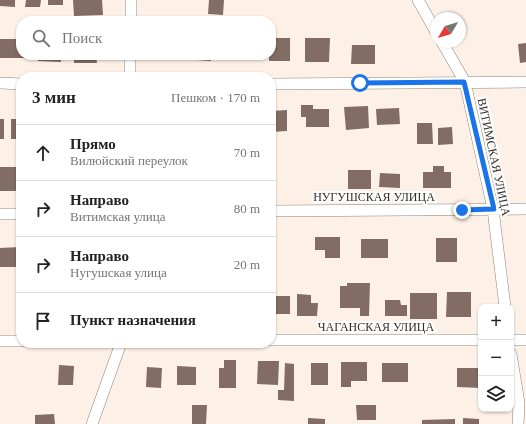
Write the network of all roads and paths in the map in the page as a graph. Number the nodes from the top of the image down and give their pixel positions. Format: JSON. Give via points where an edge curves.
{"nodes":[{"id":1,"x":132,"y":0,"type":"edge"},
{"id":2,"x":418,"y":0,"type":"edge"},
{"id":3,"x":131,"y":16,"type":"edge"},
{"id":4,"x":430,"y":21,"type":"edge"},
{"id":5,"x":445,"y":48,"type":"edge"},
{"id":6,"x":130,"y":60,"type":"edge"},
{"id":7,"x":130,"y":72,"type":"edge"},
{"id":8,"x":464,"y":82,"type":"junction"},
{"id":9,"x":526,"y":82,"type":"edge"},
{"id":10,"x":1,"y":83,"type":"edge"},
{"id":11,"x":16,"y":84,"type":"edge"},
{"id":12,"x":276,"y":84,"type":"edge"},
{"id":13,"x":494,"y":209,"type":"junction"},
{"id":14,"x":526,"y":209,"type":"edge"},
{"id":15,"x":276,"y":211,"type":"edge"},
{"id":16,"x":0,"y":214,"type":"edge"},
{"id":17,"x":16,"y":214,"type":"edge"},
{"id":18,"x":505,"y":304,"type":"edge"},
{"id":19,"x":276,"y":340,"type":"edge"},
{"id":20,"x":478,"y":340,"type":"edge"},
{"id":21,"x":514,"y":340,"type":"edge"},
{"id":22,"x":526,"y":340,"type":"edge"},
{"id":23,"x":0,"y":341,"type":"edge"},
{"id":24,"x":16,"y":341,"type":"edge"},
{"id":25,"x":119,"y":348,"type":"edge"},
{"id":26,"x":514,"y":372,"type":"edge"},
{"id":27,"x":92,"y":424,"type":"edge"},
{"id":28,"x":518,"y":424,"type":"edge"}],
"edges":[{"from":1,"to":3,"type":"street"},
{"from":2,"to":4,"type":"street"},
{"from":5,"to":8,"type":"street","name":"ВИТИМСКАЯ УЛИЦА"},
{"from":6,"to":7,"type":"street"},
{"from":8,"to":9,"type":"street"},
{"from":8,"to":12,"type":"street"},
{"from":8,"to":13,"type":"street","name":"ВИТИМСКАЯ УЛИЦА"},
{"from":10,"to":11,"type":"street"},
{"from":13,"to":14,"type":"street","name":"НУГУШСКАЯ УЛИЦА"},
{"from":13,"to":15,"type":"street","name":"НУГУШСКАЯ УЛИЦА"},
{"from":13,"to":18,"type":"street","name":"ВИТИМСКАЯ УЛИЦА"},
{"from":16,"to":17,"type":"street"},
{"from":19,"to":20,"type":"street","name":"ЧАГАНСКАЯ УЛИЦА"},
{"from":21,"to":22,"type":"street"},
{"from":23,"to":24,"type":"street"},
{"from":25,"to":27,"type":"street"},
{"from":26,"to":28,"type":"street","via":[[519,402]]}]}
